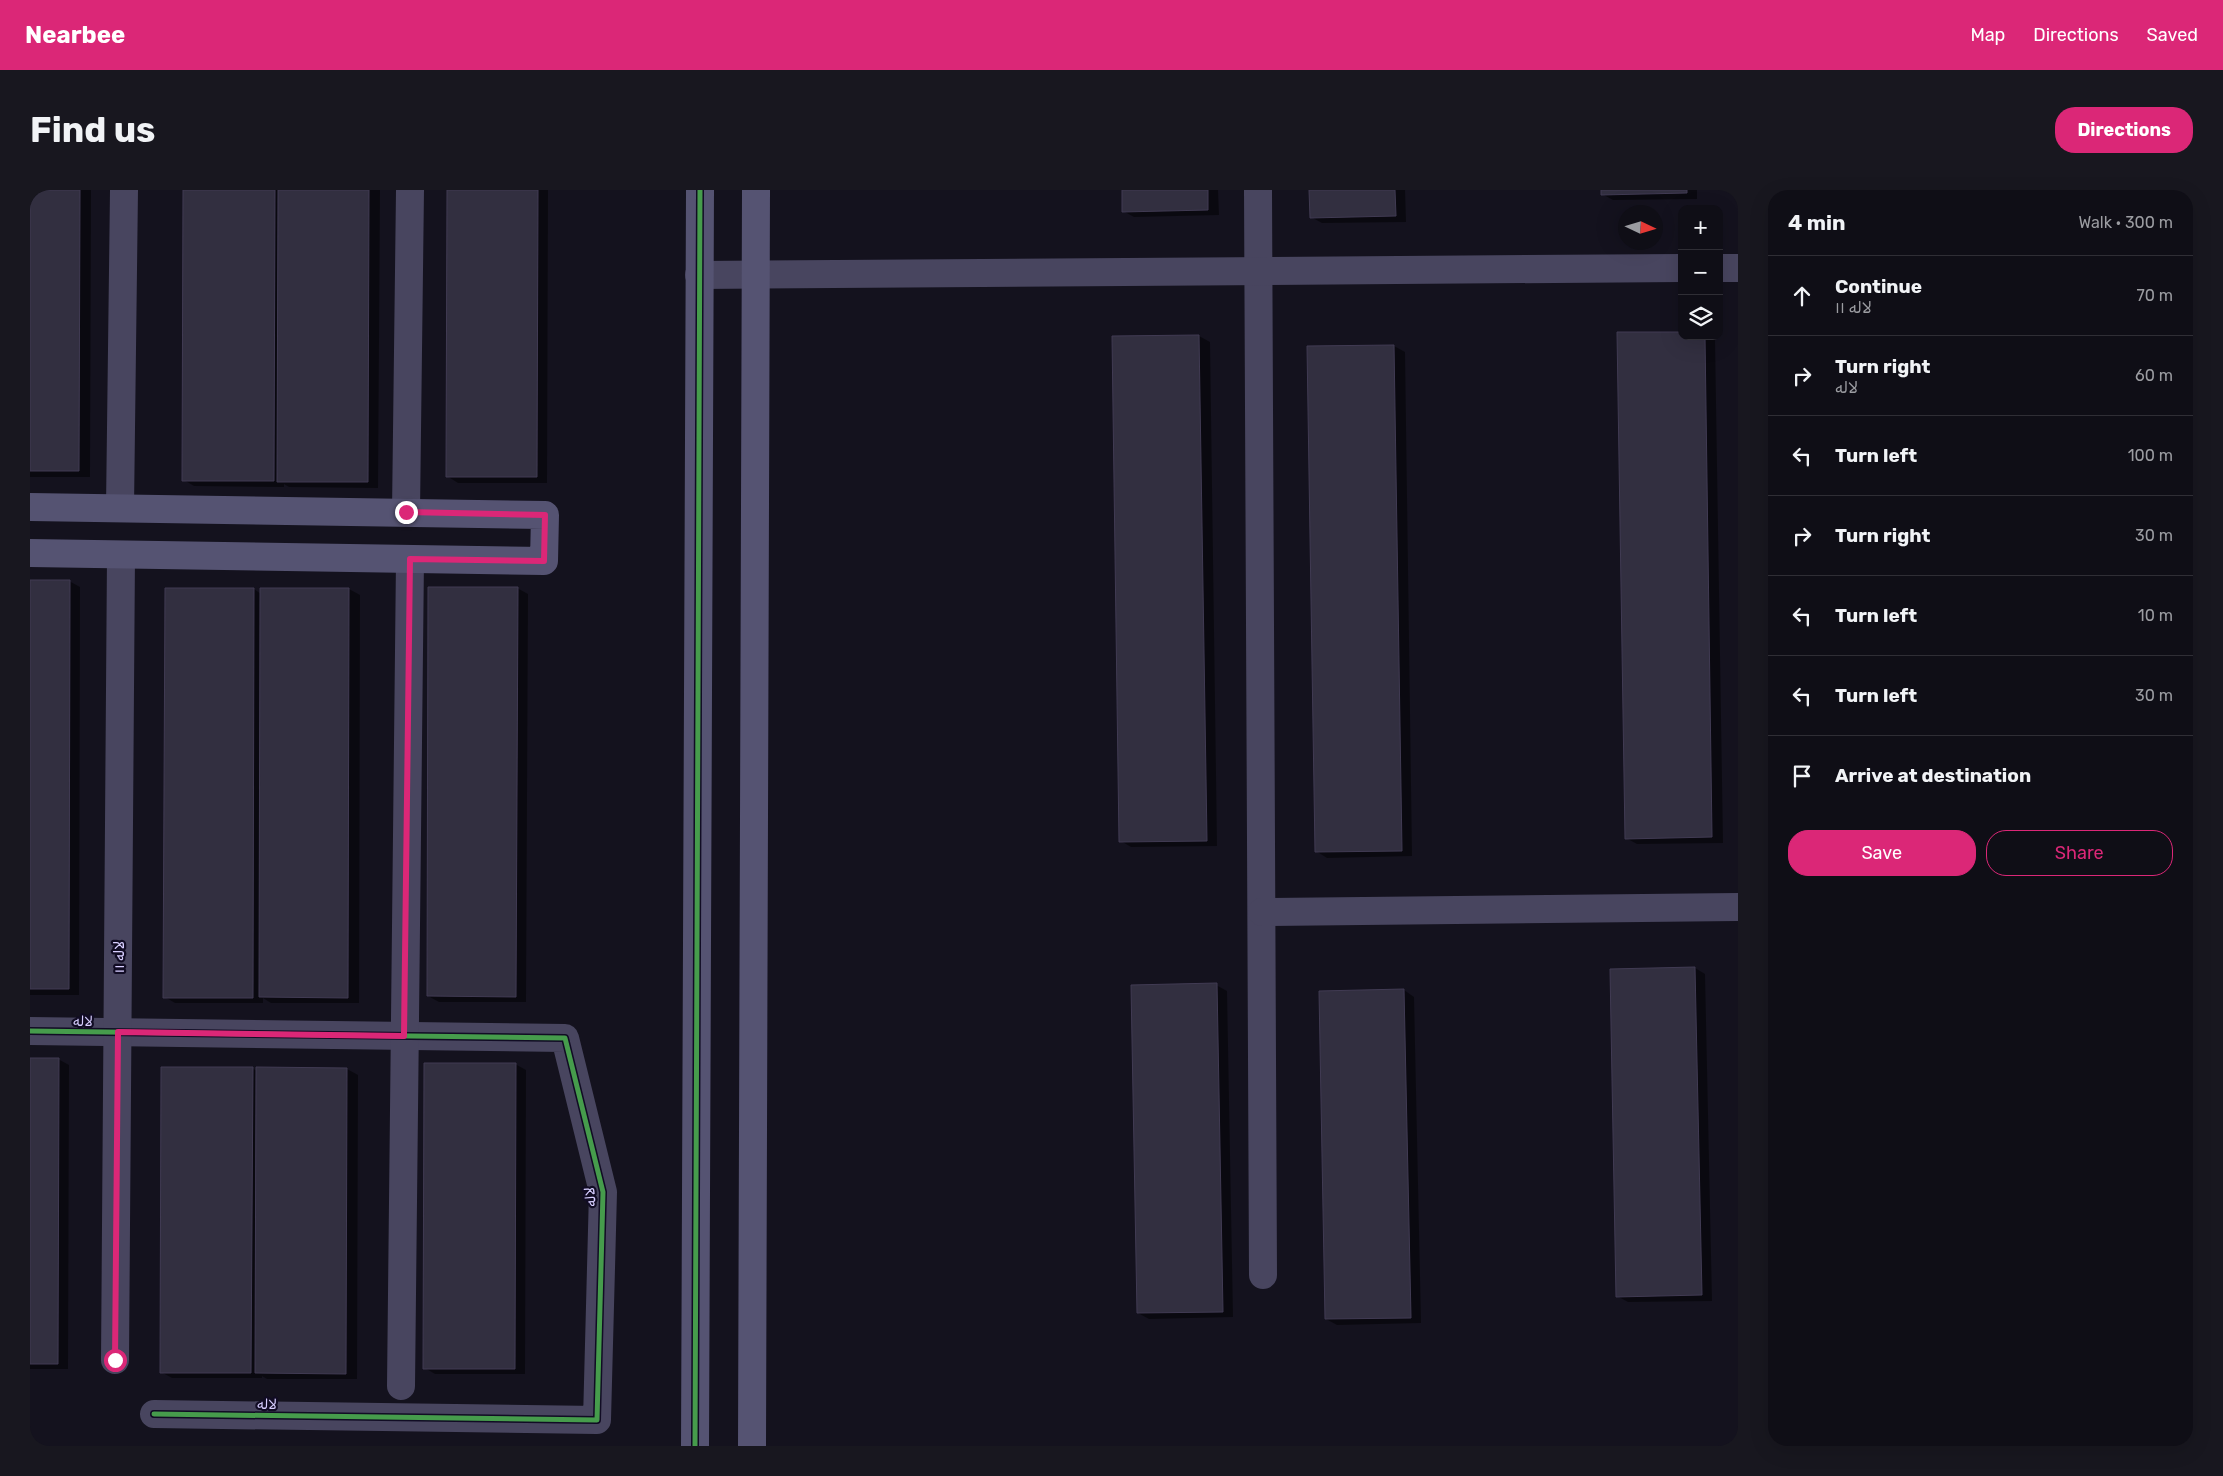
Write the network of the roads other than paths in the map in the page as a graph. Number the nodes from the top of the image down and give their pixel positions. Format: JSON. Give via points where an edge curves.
{"nodes":[{"id":1,"x":124,"y":190,"type":"edge"},
{"id":2,"x":410,"y":190,"type":"edge"},
{"id":3,"x":700,"y":190,"type":"edge"},
{"id":4,"x":756,"y":190,"type":"edge"},
{"id":5,"x":1258,"y":190,"type":"edge"},
{"id":6,"x":1678,"y":268,"type":"edge"},
{"id":7,"x":1723,"y":268,"type":"edge"},
{"id":8,"x":1738,"y":268,"type":"edge"},
{"id":9,"x":1259,"y":271,"type":"junction"},
{"id":10,"x":756,"y":274,"type":"junction"},
{"id":11,"x":699,"y":276,"type":"junction"},
{"id":12,"x":30,"y":507,"type":"edge"},
{"id":13,"x":120,"y":508,"type":"junction"},
{"id":14,"x":406,"y":512,"type":"junction"},
{"id":15,"x":30,"y":553,"type":"edge"},
{"id":16,"x":121,"y":555,"type":"junction"},
{"id":17,"x":410,"y":559,"type":"junction"},
{"id":18,"x":1738,"y":907,"type":"edge"},
{"id":19,"x":1262,"y":912,"type":"junction"},
{"id":20,"x":30,"y":1031,"type":"edge"},
{"id":21,"x":118,"y":1032,"type":"junction"},
{"id":22,"x":404,"y":1036,"type":"junction"},
{"id":23,"x":1263,"y":1275,"type":"dead end"},
{"id":24,"x":115,"y":1360,"type":"dead end"},
{"id":25,"x":401,"y":1386,"type":"dead end"},
{"id":26,"x":154,"y":1414,"type":"dead end"},
{"id":27,"x":695,"y":1446,"type":"edge"},
{"id":28,"x":752,"y":1446,"type":"edge"}],
"edges":[{"from":1,"to":13,"type":"street"},
{"from":2,"to":14,"type":"street"},
{"from":3,"to":11,"type":"street"},
{"from":4,"to":10,"type":"street"},
{"from":5,"to":9,"type":"street"},
{"from":6,"to":9,"type":"street"},
{"from":7,"to":8,"type":"street"},
{"from":9,"to":10,"type":"street"},
{"from":9,"to":19,"type":"street"},
{"from":10,"to":11,"type":"street"},
{"from":10,"to":28,"type":"street"},
{"from":11,"to":27,"type":"street"},
{"from":12,"to":13,"type":"street"},
{"from":13,"to":14,"type":"street"},
{"from":14,"to":17,"type":"street","via":[[545,515],[544,561]]},
{"from":15,"to":16,"type":"street"},
{"from":16,"to":17,"type":"street"},
{"from":16,"to":21,"type":"street","name":"لاله ۱۱"},
{"from":17,"to":22,"type":"street"},
{"from":18,"to":19,"type":"street"},
{"from":19,"to":23,"type":"street"},
{"from":20,"to":21,"type":"street","name":"لاله"},
{"from":21,"to":22,"type":"street","name":"لاله"},
{"from":21,"to":24,"type":"street","name":"لاله ۱۱"},
{"from":22,"to":25,"type":"street"},
{"from":22,"to":26,"type":"street","name":"لاله","via":[[565,1038],[603,1192],[597,1420]]}]}
